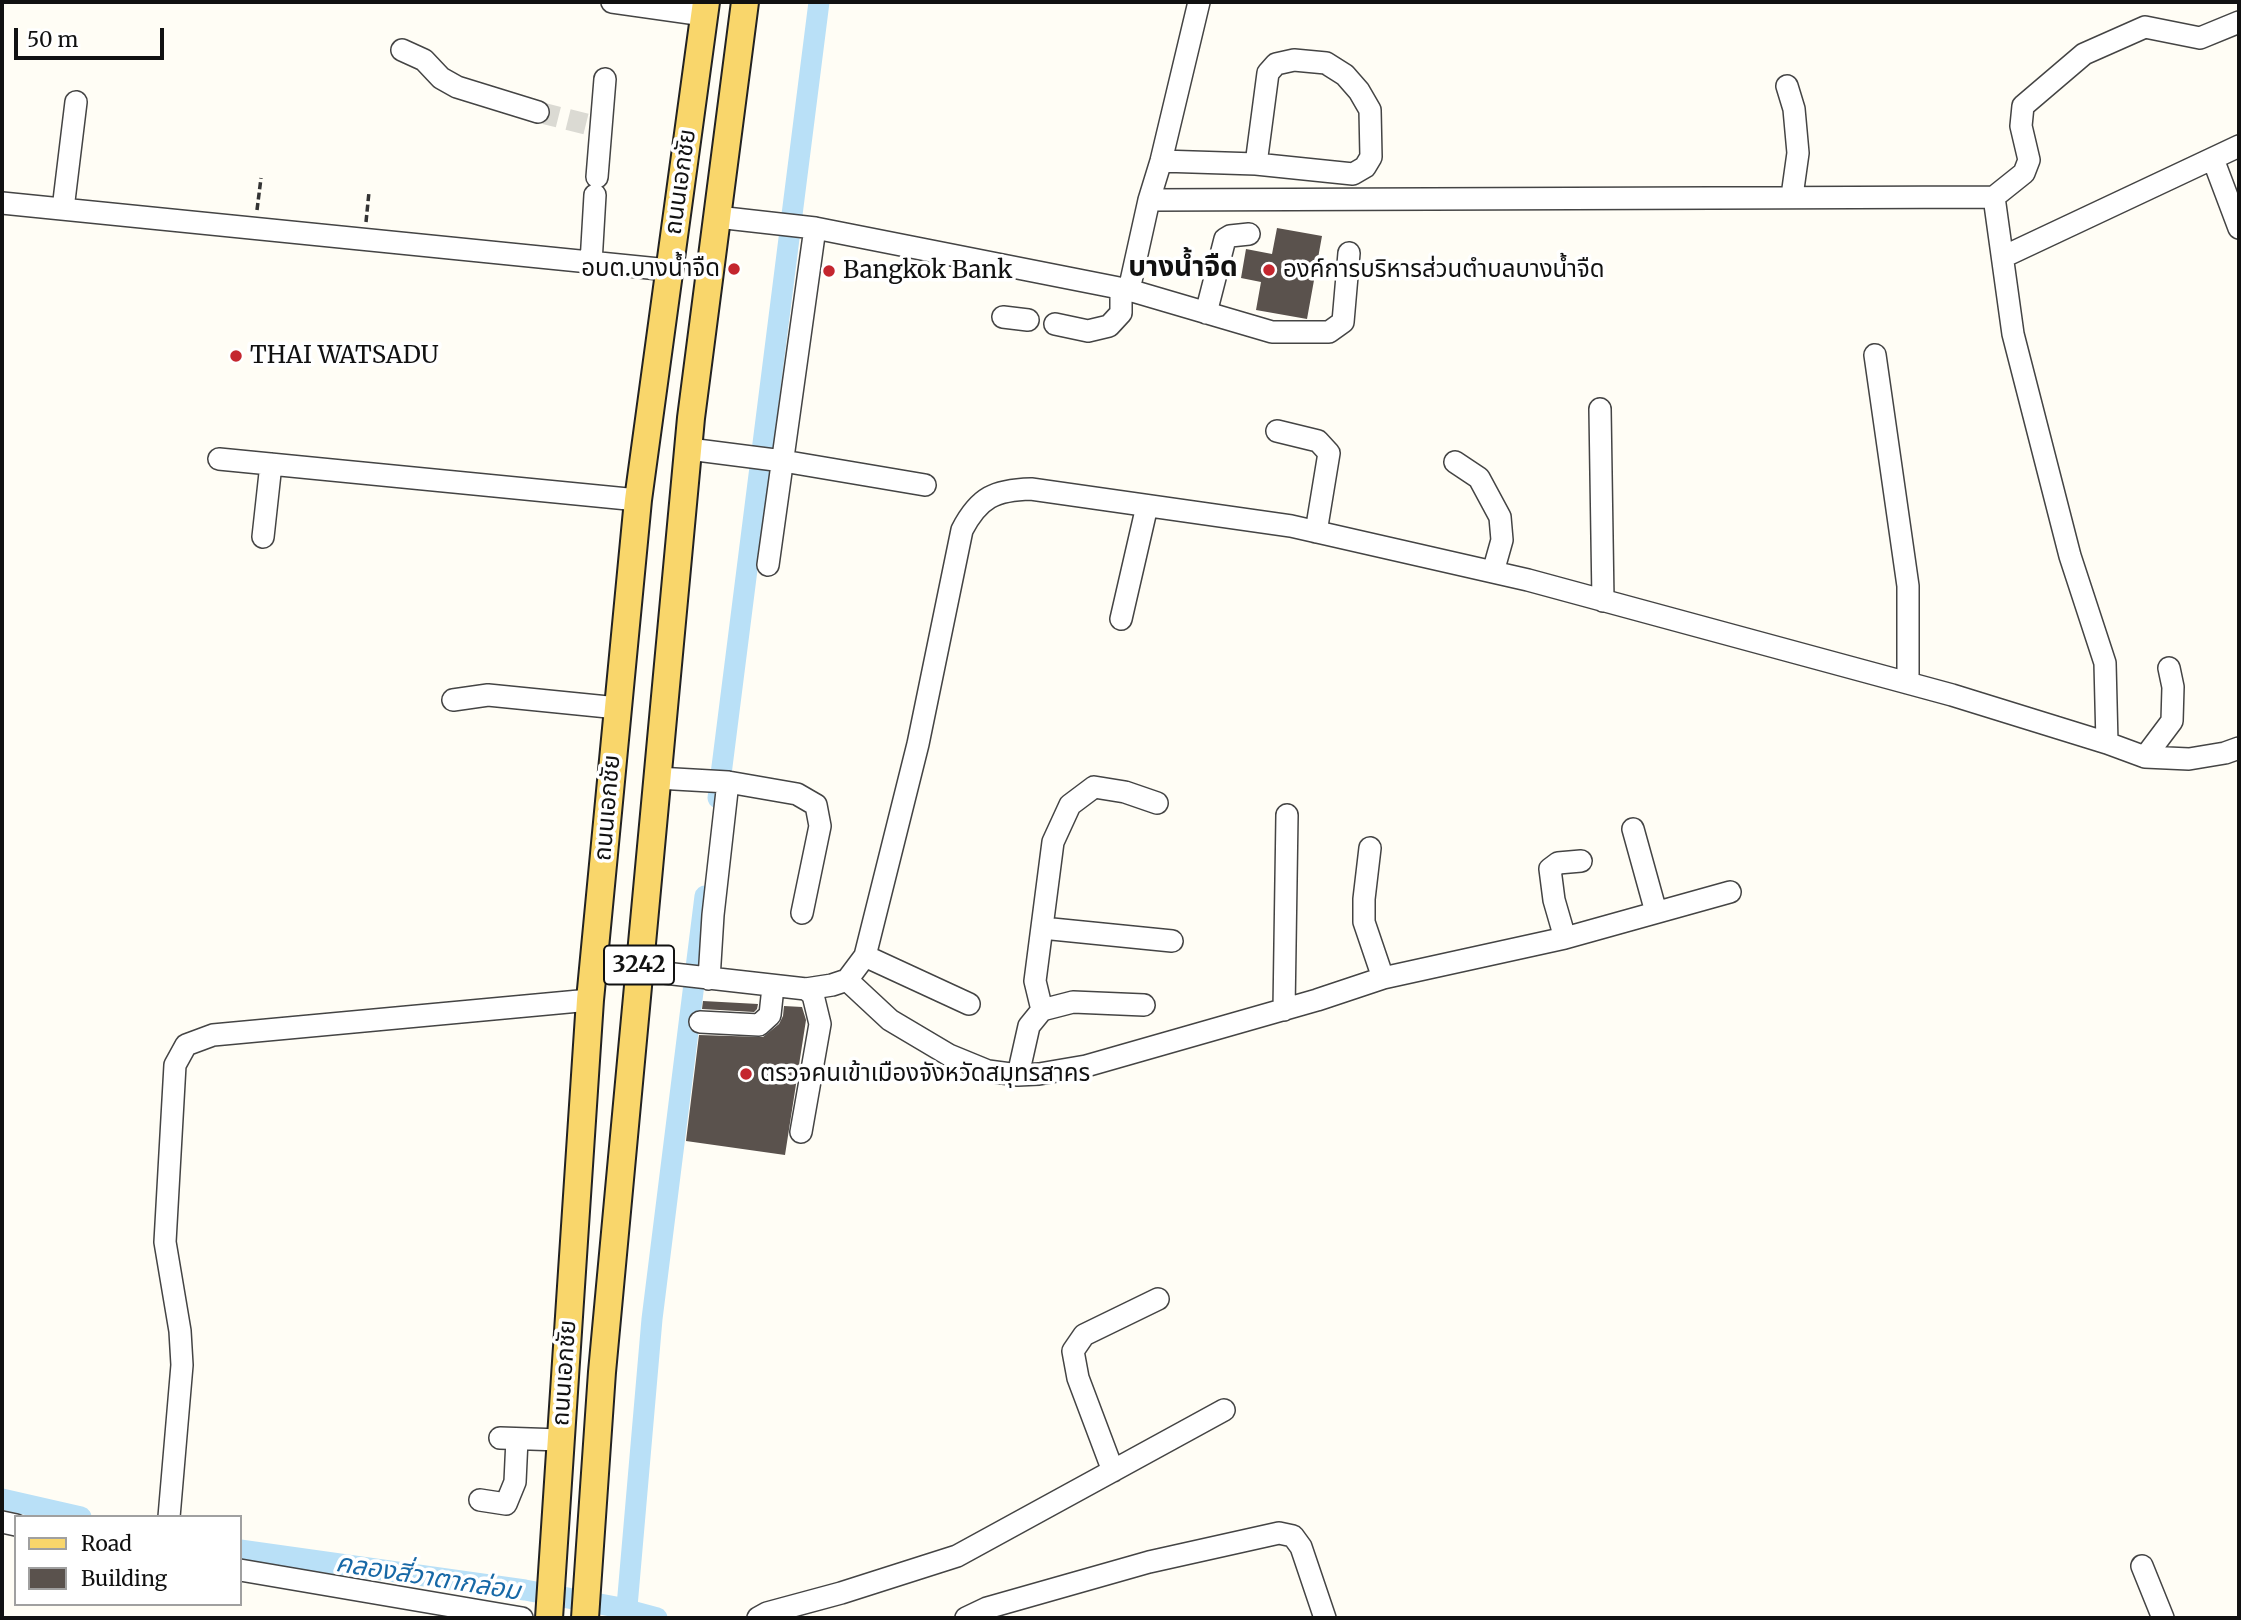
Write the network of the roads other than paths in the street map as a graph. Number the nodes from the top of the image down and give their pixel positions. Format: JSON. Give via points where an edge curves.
{"nodes":[{"id":1,"x":612,"y":2,"type":"edge"},
{"id":2,"x":745,"y":2,"type":"edge"},
{"id":3,"x":1199,"y":2,"type":"edge"},
{"id":4,"x":705,"y":8,"type":"edge"},
{"id":5,"x":2239,"y":22,"type":"edge"},
{"id":6,"x":402,"y":50,"type":"dead end"},
{"id":7,"x":605,"y":79,"type":"dead end"},
{"id":8,"x":1787,"y":86,"type":"dead end"},
{"id":9,"x":76,"y":102,"type":"dead end"},
{"id":10,"x":538,"y":112,"type":"tunnel mouth"},
{"id":11,"x":2239,"y":146,"type":"edge"},
{"id":12,"x":1161,"y":161,"type":"junction"},
{"id":13,"x":1256,"y":164,"type":"junction"},
{"id":14,"x":2224,"y":169,"type":"edge"},
{"id":15,"x":1791,"y":197,"type":"junction"},
{"id":16,"x":1994,"y":197,"type":"junction"},
{"id":17,"x":1149,"y":200,"type":"junction"},
{"id":18,"x":2,"y":203,"type":"edge"},
{"id":19,"x":63,"y":209,"type":"junction"},
{"id":20,"x":718,"y":217,"type":"junction"},
{"id":21,"x":809,"y":228,"type":"junction"},
{"id":22,"x":2239,"y":228,"type":"edge"},
{"id":23,"x":1249,"y":234,"type":"dead end"},
{"id":24,"x":1349,"y":253,"type":"dead end"},
{"id":25,"x":2003,"y":257,"type":"junction"},
{"id":26,"x":591,"y":263,"type":"junction"},
{"id":27,"x":669,"y":270,"type":"junction"},
{"id":28,"x":1125,"y":290,"type":"junction"},
{"id":29,"x":1206,"y":313,"type":"junction"},
{"id":30,"x":1003,"y":317,"type":"dead end"},
{"id":31,"x":1028,"y":320,"type":"dead end"},
{"id":32,"x":1055,"y":324,"type":"dead end"},
{"id":33,"x":1875,"y":355,"type":"dead end"},
{"id":34,"x":1600,"y":409,"type":"dead end"},
{"id":35,"x":1277,"y":431,"type":"dead end"},
{"id":36,"x":689,"y":449,"type":"junction"},
{"id":37,"x":219,"y":459,"type":"dead end"},
{"id":38,"x":777,"y":461,"type":"junction"},
{"id":39,"x":1455,"y":462,"type":"dead end"},
{"id":40,"x":271,"y":464,"type":"junction"},
{"id":41,"x":925,"y":485,"type":"dead end"},
{"id":42,"x":638,"y":500,"type":"junction"},
{"id":43,"x":1147,"y":506,"type":"junction"},
{"id":44,"x":1316,"y":532,"type":"junction"},
{"id":45,"x":263,"y":537,"type":"dead end"},
{"id":46,"x":633,"y":552,"type":"junction"},
{"id":47,"x":678,"y":559,"type":"junction"},
{"id":48,"x":768,"y":565,"type":"dead end"},
{"id":49,"x":1493,"y":572,"type":"junction"},
{"id":50,"x":1603,"y":601,"type":"junction"},
{"id":51,"x":1121,"y":619,"type":"dead end"},
{"id":52,"x":2169,"y":667,"type":"dead end"},
{"id":53,"x":1908,"y":683,"type":"junction"},
{"id":54,"x":453,"y":700,"type":"dead end"},
{"id":55,"x":618,"y":708,"type":"junction"},
{"id":56,"x":2107,"y":743,"type":"junction"},
{"id":57,"x":2239,"y":748,"type":"edge"},
{"id":58,"x":2145,"y":757,"type":"junction"},
{"id":59,"x":657,"y":778,"type":"junction"},
{"id":60,"x":723,"y":782,"type":"junction"},
{"id":61,"x":1157,"y":803,"type":"dead end"},
{"id":62,"x":1287,"y":815,"type":"dead end"},
{"id":63,"x":1633,"y":829,"type":"dead end"},
{"id":64,"x":1370,"y":848,"type":"dead end"},
{"id":65,"x":1581,"y":861,"type":"dead end"},
{"id":66,"x":1730,"y":892,"type":"dead end"},
{"id":67,"x":1656,"y":912,"type":"junction"},
{"id":68,"x":802,"y":914,"type":"dead end"},
{"id":69,"x":1042,"y":928,"type":"junction"},
{"id":70,"x":1565,"y":938,"type":"junction"},
{"id":71,"x":1172,"y":941,"type":"dead end"},
{"id":72,"x":865,"y":956,"type":"junction"},
{"id":73,"x":648,"y":971,"type":"junction"},
{"id":74,"x":1383,"y":978,"type":"junction"},
{"id":75,"x":709,"y":979,"type":"junction"},
{"id":76,"x":847,"y":980,"type":"junction"},
{"id":77,"x":773,"y":987,"type":"junction"},
{"id":78,"x":806,"y":989,"type":"junction"},
{"id":79,"x":590,"y":1000,"type":"junction"},
{"id":80,"x":969,"y":1004,"type":"dead end"},
{"id":81,"x":1144,"y":1004,"type":"dead end"},
{"id":82,"x":1042,"y":1010,"type":"junction"},
{"id":83,"x":1284,"y":1010,"type":"junction"},
{"id":84,"x":700,"y":1022,"type":"dead end"},
{"id":85,"x":1018,"y":1075,"type":"junction"},
{"id":86,"x":801,"y":1132,"type":"dead end"},
{"id":87,"x":1158,"y":1299,"type":"dead end"},
{"id":88,"x":1224,"y":1410,"type":"dead end"},
{"id":89,"x":561,"y":1440,"type":"junction"},
{"id":90,"x":1113,"y":1471,"type":"junction"},
{"id":91,"x":480,"y":1500,"type":"dead end"},
{"id":92,"x":169,"y":1513,"type":"edge"},
{"id":93,"x":2142,"y":1566,"type":"dead end"},
{"id":94,"x":242,"y":1570,"type":"edge"},
{"id":95,"x":550,"y":1614,"type":"edge"},
{"id":96,"x":585,"y":1615,"type":"edge"},
{"id":97,"x":522,"y":1618,"type":"edge"},
{"id":98,"x":758,"y":1618,"type":"edge"},
{"id":99,"x":966,"y":1618,"type":"edge"},
{"id":100,"x":1325,"y":1618,"type":"edge"},
{"id":101,"x":2163,"y":1618,"type":"edge"}],
"edges":[{"from":1,"to":4,"type":"street"},
{"from":2,"to":20,"type":"main road","name":"ถนนเอกชัย","number":"3242"},
{"from":3,"to":12,"type":"street"},
{"from":4,"to":27,"type":"main road","name":"ถนนเอกชัย","number":"3242"},
{"from":5,"to":16,"type":"street","via":[[2200,38],[2145,27],[2084,54],[2023,106],[2021,126],[2029,160],[2024,173]]},
{"from":6,"to":10,"type":"street","via":[[424,60],[457,88]]},
{"from":7,"to":26,"type":"street","via":[[594,125]]},
{"from":8,"to":15,"type":"street","via":[[1798,153]]},
{"from":9,"to":19,"type":"street"},
{"from":11,"to":14,"type":"street"},
{"from":12,"to":13,"type":"street"},
{"from":12,"to":17,"type":"street"},
{"from":13,"to":13,"type":"street","via":[[1268,73],[1276,64],[1294,60],[1326,63],[1359,91],[1370,110],[1371,157],[1365,167],[1353,173]]},
{"from":14,"to":22,"type":"street"},
{"from":14,"to":25,"type":"street"},
{"from":15,"to":16,"type":"street"},
{"from":15,"to":17,"type":"street"},
{"from":16,"to":25,"type":"street"},
{"from":17,"to":28,"type":"street"},
{"from":18,"to":19,"type":"street"},
{"from":19,"to":26,"type":"street"},
{"from":20,"to":21,"type":"street"},
{"from":20,"to":36,"type":"main road","name":"ถนนเอกชัย","number":"3242"},
{"from":21,"to":28,"type":"street"},
{"from":21,"to":38,"type":"street"},
{"from":23,"to":29,"type":"street","via":[[1225,239]]},
{"from":24,"to":29,"type":"street","via":[[1343,323],[1329,332],[1272,332]]},
{"from":25,"to":56,"type":"street","via":[[2013,334],[2070,556],[2105,663]]},
{"from":26,"to":27,"type":"street"},
{"from":27,"to":42,"type":"main road","name":"ถนนเอกชัย","number":"3242"},
{"from":28,"to":29,"type":"street"},
{"from":28,"to":32,"type":"street","via":[[1121,313],[1109,326],[1088,331]]},
{"from":30,"to":31,"type":"street"},
{"from":33,"to":53,"type":"street","via":[[1908,586]]},
{"from":34,"to":50,"type":"street"},
{"from":35,"to":44,"type":"street","via":[[1318,441],[1329,453]]},
{"from":36,"to":38,"type":"street"},
{"from":36,"to":47,"type":"main road","name":"ถนนเอกชัย","number":"3242"},
{"from":37,"to":40,"type":"street"},
{"from":38,"to":41,"type":"street"},
{"from":38,"to":48,"type":"street"},
{"from":39,"to":49,"type":"street","via":[[1479,478],[1500,517],[1502,540]]},
{"from":40,"to":42,"type":"street"},
{"from":40,"to":45,"type":"street"},
{"from":42,"to":46,"type":"main road","name":"ถนนเอกชัย","number":"3242"},
{"from":43,"to":44,"type":"street"},
{"from":43,"to":51,"type":"street"},
{"from":43,"to":72,"type":"street","via":[[1031,489],[995,493],[971,514],[962,530],[918,744]]},
{"from":44,"to":49,"type":"street"},
{"from":46,"to":47,"type":"main road"},
{"from":46,"to":55,"type":"main road","name":"ถนนเอกชัย","number":"3242"},
{"from":47,"to":59,"type":"main road","name":"ถนนเอกชัย","number":"3242"},
{"from":49,"to":50,"type":"street"},
{"from":50,"to":53,"type":"street"},
{"from":52,"to":58,"type":"street","via":[[2172,722]]},
{"from":53,"to":56,"type":"street"},
{"from":54,"to":55,"type":"street","via":[[488,695]]},
{"from":55,"to":79,"type":"main road","name":"ถนนเอกชัย","number":"3242"},
{"from":56,"to":58,"type":"street"},
{"from":57,"to":58,"type":"street","via":[[2189,759]]},
{"from":59,"to":60,"type":"street"},
{"from":59,"to":73,"type":"main road","name":"ถนนเอกชัย","number":"3242"},
{"from":60,"to":68,"type":"street","via":[[797,794],[816,805],[820,826]]},
{"from":60,"to":75,"type":"street"},
{"from":61,"to":69,"type":"street","via":[[1094,787],[1070,804],[1053,842]]},
{"from":62,"to":83,"type":"street"},
{"from":63,"to":67,"type":"street"},
{"from":64,"to":74,"type":"street","via":[[1364,922]]},
{"from":65,"to":70,"type":"street","via":[[1558,863],[1550,869]]},
{"from":66,"to":67,"type":"street"},
{"from":67,"to":70,"type":"street"},
{"from":69,"to":71,"type":"street"},
{"from":69,"to":82,"type":"street","via":[[1035,981]]},
{"from":70,"to":74,"type":"street"},
{"from":72,"to":76,"type":"street"},
{"from":72,"to":80,"type":"street"},
{"from":73,"to":75,"type":"street"},
{"from":73,"to":96,"type":"main road","name":"ถนนเอกชัย","number":"3242","via":[[602,1372]]},
{"from":74,"to":83,"type":"street"},
{"from":75,"to":77,"type":"street"},
{"from":76,"to":78,"type":"street"},
{"from":76,"to":85,"type":"street","via":[[890,1020],[948,1055],[988,1071]]},
{"from":77,"to":78,"type":"street"},
{"from":77,"to":84,"type":"street","via":[[770,1015],[759,1025]]},
{"from":78,"to":86,"type":"street","via":[[813,995],[820,1024]]},
{"from":79,"to":89,"type":"main road","name":"ถนนเอกชัย","number":"3242"},
{"from":79,"to":92,"type":"street","via":[[212,1035],[186,1045],[176,1065],[165,1242],[182,1365]]},
{"from":81,"to":82,"type":"street","via":[[1073,1002]]},
{"from":82,"to":85,"type":"street","via":[[1029,1026]]},
{"from":83,"to":85,"type":"street","via":[[1086,1066]]},
{"from":87,"to":90,"type":"street","via":[[1084,1335],[1073,1351],[1078,1378]]},
{"from":88,"to":90,"type":"street"},
{"from":89,"to":91,"type":"street","via":[[508,1438],[515,1482],[506,1504]]},
{"from":89,"to":95,"type":"main road","name":"ถนนเอกชัย","number":"3242"},
{"from":90,"to":98,"type":"street","via":[[957,1556]]},
{"from":93,"to":101,"type":"street"},
{"from":94,"to":97,"type":"street"},
{"from":99,"to":100,"type":"street","via":[[1149,1562],[1279,1533],[1293,1536],[1301,1547]]}]}
